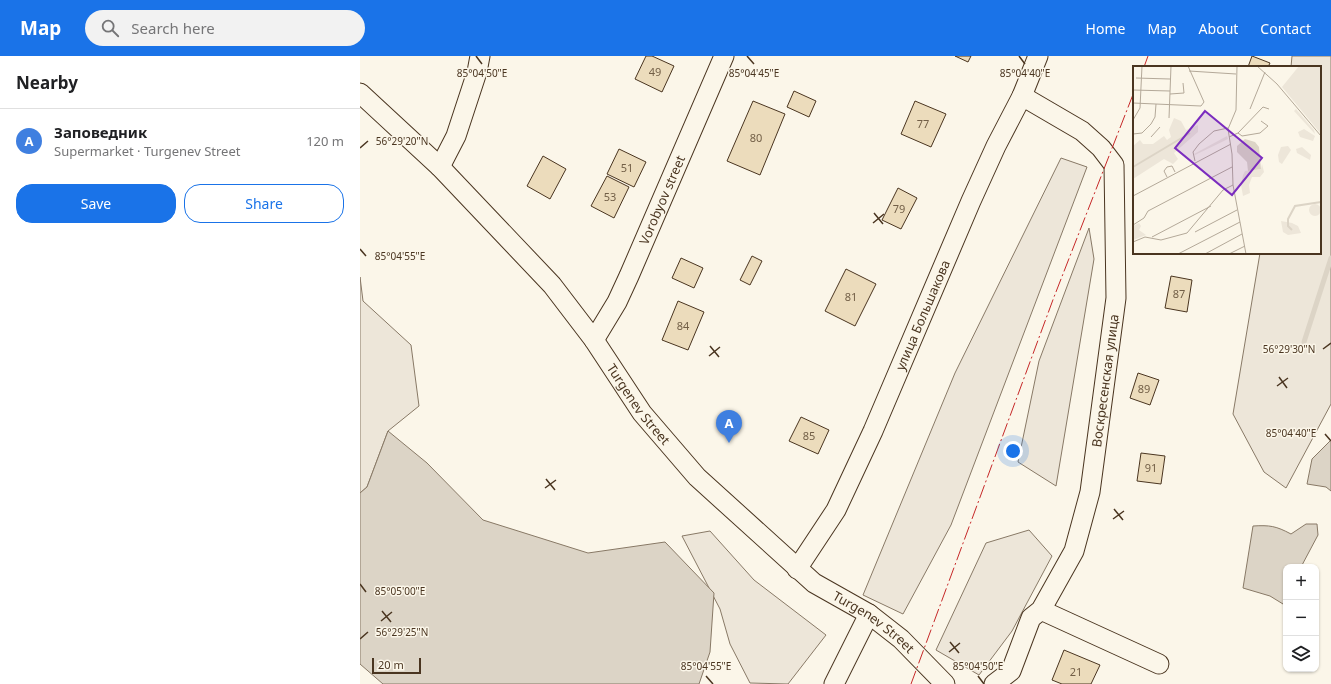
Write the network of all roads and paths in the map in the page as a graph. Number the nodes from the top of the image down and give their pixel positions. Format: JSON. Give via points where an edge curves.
{"nodes":[{"id":1,"x":480,"y":56,"type":"edge"},
{"id":2,"x":724,"y":56,"type":"edge"},
{"id":3,"x":1038,"y":56,"type":"edge"},
{"id":4,"x":360,"y":93,"type":"edge"},
{"id":5,"x":1022,"y":96,"type":"junction"},
{"id":6,"x":440,"y":167,"type":"junction"},
{"id":7,"x":594,"y":340,"type":"junction"},
{"id":8,"x":798,"y":569,"type":"junction"},
{"id":9,"x":1041,"y":610,"type":"junction"},
{"id":10,"x":869,"y":614,"type":"junction"},
{"id":11,"x":1159,"y":664,"type":"dead end"},
{"id":12,"x":834,"y":684,"type":"edge"},
{"id":13,"x":945,"y":684,"type":"edge"},
{"id":14,"x":994,"y":684,"type":"edge"}],
"edges":[{"from":1,"to":6,"type":"street","via":[[456,136]]},
{"from":2,"to":7,"type":"street","name":"Vorobyov street","via":[[629,276]]},
{"from":3,"to":5,"type":"street","name":"улица Большакова"},
{"from":4,"to":6,"type":"street","name":"Turgenev Street"},
{"from":5,"to":8,"type":"street","name":"улица Большакова","via":[[971,200],[874,431],[836,510]]},
{"from":5,"to":9,"type":"street","name":"Воскресенская улица","via":[[1082,131],[1101,148],[1114,165],[1116,298],[1090,492],[1074,551]]},
{"from":6,"to":7,"type":"street","name":"Turgenev Street","via":[[552,285]]},
{"from":7,"to":8,"type":"street","name":"Turgenev Street","via":[[642,413],[697,477]]},
{"from":8,"to":10,"type":"street","name":"Turgenev Street","via":[[814,584]]},
{"from":9,"to":11,"type":"street"},
{"from":9,"to":14,"type":"street","name":"Воскресенская улица","via":[[1031,618],[1011,671]]},
{"from":10,"to":12,"type":"street"},
{"from":10,"to":13,"type":"street","name":"Turgenev Street","via":[[901,639]]}]}
